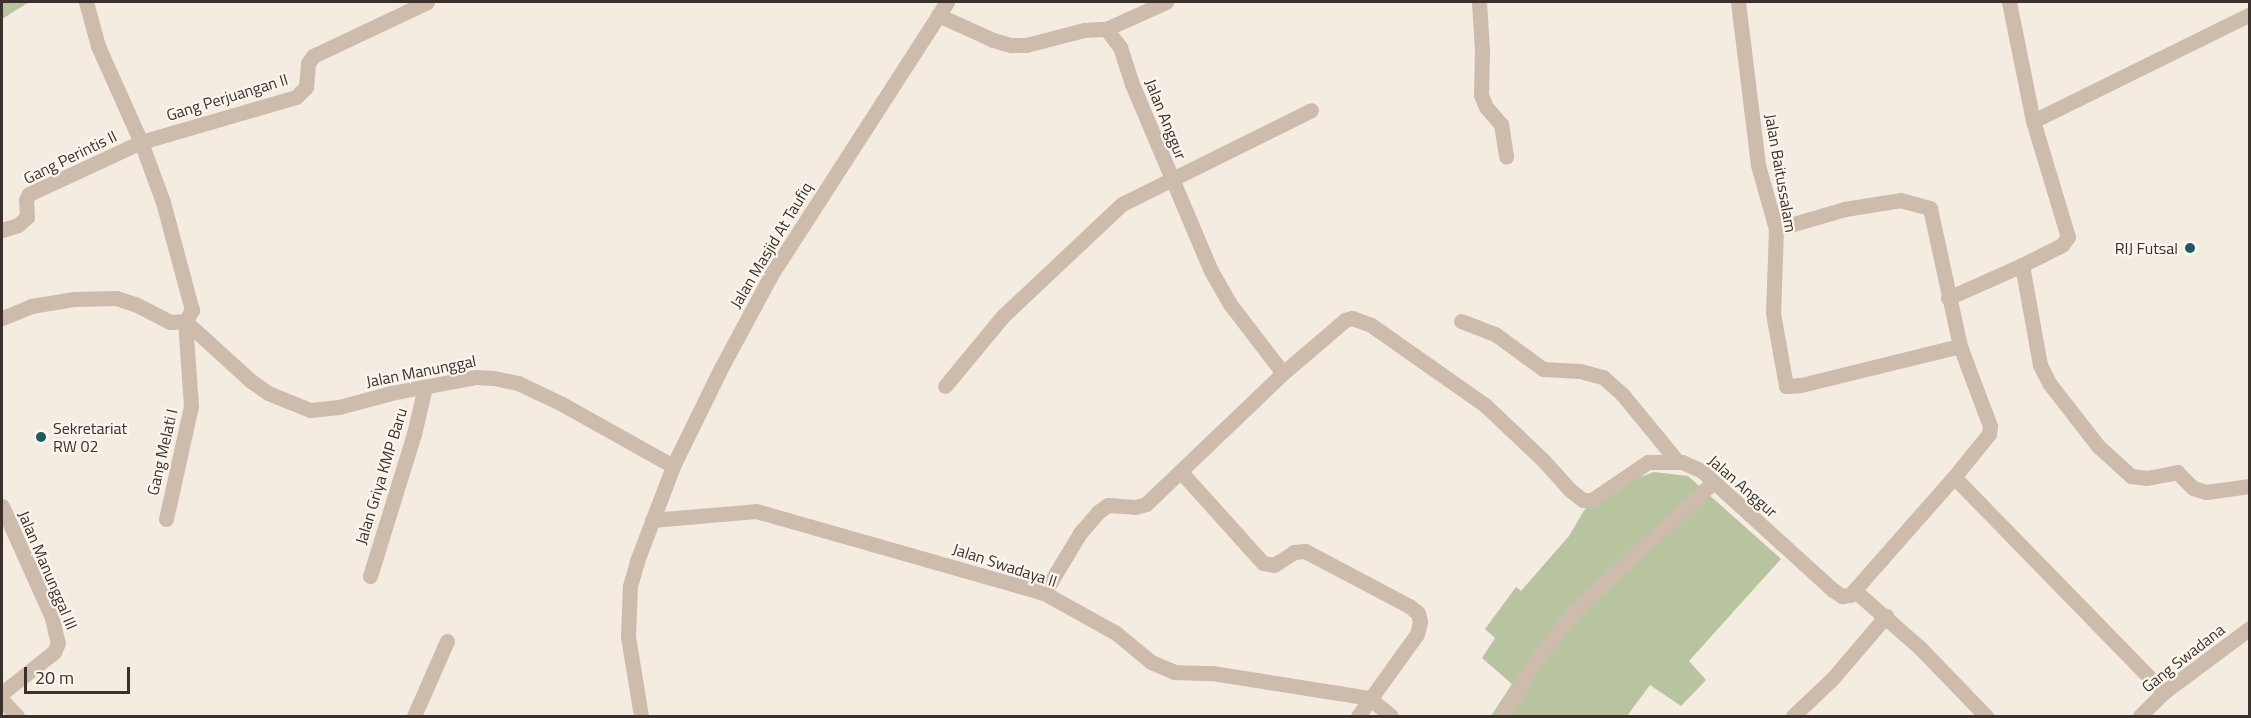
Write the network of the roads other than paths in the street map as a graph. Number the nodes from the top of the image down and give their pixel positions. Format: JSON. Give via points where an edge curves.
{"nodes":[{"id":1,"x":86,"y":2,"type":"edge"},
{"id":2,"x":427,"y":2,"type":"edge"},
{"id":3,"x":947,"y":2,"type":"edge"},
{"id":4,"x":1166,"y":2,"type":"edge"},
{"id":5,"x":1479,"y":2,"type":"edge"},
{"id":6,"x":1738,"y":2,"type":"edge"},
{"id":7,"x":2009,"y":2,"type":"edge"},
{"id":8,"x":2250,"y":14,"type":"edge"},
{"id":9,"x":938,"y":15,"type":"junction"},
{"id":10,"x":1106,"y":29,"type":"junction"},
{"id":11,"x":1311,"y":110,"type":"dead end"},
{"id":12,"x":2033,"y":121,"type":"junction"},
{"id":13,"x":141,"y":142,"type":"junction"},
{"id":14,"x":1506,"y":157,"type":"dead end"},
{"id":15,"x":1171,"y":178,"type":"junction"},
{"id":16,"x":1776,"y":229,"type":"junction"},
{"id":17,"x":2,"y":230,"type":"edge"},
{"id":18,"x":2022,"y":265,"type":"junction"},
{"id":19,"x":1948,"y":298,"type":"junction"},
{"id":20,"x":2,"y":318,"type":"edge"},
{"id":21,"x":185,"y":321,"type":"junction"},
{"id":22,"x":1461,"y":321,"type":"dead end"},
{"id":23,"x":1960,"y":346,"type":"junction"},
{"id":24,"x":1283,"y":373,"type":"junction"},
{"id":25,"x":945,"y":386,"type":"dead end"},
{"id":26,"x":425,"y":387,"type":"junction"},
{"id":27,"x":1678,"y":462,"type":"junction"},
{"id":28,"x":673,"y":466,"type":"junction"},
{"id":29,"x":1181,"y":472,"type":"junction"},
{"id":30,"x":1954,"y":477,"type":"junction"},
{"id":31,"x":1713,"y":482,"type":"junction"},
{"id":32,"x":2250,"y":486,"type":"edge"},
{"id":33,"x":2,"y":506,"type":"edge"},
{"id":34,"x":166,"y":519,"type":"dead end"},
{"id":35,"x":652,"y":520,"type":"junction"},
{"id":36,"x":370,"y":576,"type":"dead end"},
{"id":37,"x":1855,"y":591,"type":"junction"},
{"id":38,"x":1044,"y":593,"type":"junction"},
{"id":39,"x":1886,"y":616,"type":"junction"},
{"id":40,"x":2250,"y":628,"type":"edge"},
{"id":41,"x":447,"y":641,"type":"dead end"},
{"id":42,"x":2164,"y":692,"type":"junction"},
{"id":43,"x":2,"y":693,"type":"edge"},
{"id":44,"x":1369,"y":698,"type":"junction"},
{"id":45,"x":2,"y":700,"type":"edge"},
{"id":46,"x":17,"y":717,"type":"edge"},
{"id":47,"x":414,"y":717,"type":"edge"},
{"id":48,"x":641,"y":717,"type":"edge"},
{"id":49,"x":1358,"y":717,"type":"edge"},
{"id":50,"x":1391,"y":717,"type":"edge"},
{"id":51,"x":1502,"y":717,"type":"edge"},
{"id":52,"x":1793,"y":717,"type":"edge"},
{"id":53,"x":1986,"y":717,"type":"edge"},
{"id":54,"x":2140,"y":717,"type":"edge"}],
"edges":[{"from":1,"to":13,"type":"street","via":[[98,46]]},
{"from":2,"to":13,"type":"street","name":"Gang Perjuangan II","via":[[313,56],[308,63],[306,87],[296,97]]},
{"from":3,"to":9,"type":"street","name":"Jalan Masjid At Taufiq"},
{"from":4,"to":10,"type":"street"},
{"from":5,"to":14,"type":"street","via":[[1481,96],[1501,124]]},
{"from":6,"to":16,"type":"street","name":"Jalan Baitussalam","via":[[1758,165]]},
{"from":7,"to":12,"type":"street"},
{"from":8,"to":12,"type":"street"},
{"from":9,"to":10,"type":"street","via":[[1011,45]]},
{"from":9,"to":28,"type":"street","name":"Jalan Masjid At Taufiq","via":[[771,275]]},
{"from":10,"to":15,"type":"street","name":"Jalan Anggur","via":[[1120,47]]},
{"from":11,"to":15,"type":"street"},
{"from":12,"to":18,"type":"street","via":[[2068,237],[2062,245]]},
{"from":13,"to":17,"type":"street","name":"Gang Perintis II","via":[[29,194],[27,217]]},
{"from":13,"to":21,"type":"street","via":[[163,202],[190,300],[192,310]]},
{"from":15,"to":24,"type":"street","name":"Jalan Anggur","via":[[1210,269],[1230,304]]},
{"from":15,"to":25,"type":"street","via":[[1135,196],[1111,214],[1003,316]]},
{"from":16,"to":19,"type":"street","via":[[1845,209],[1901,200],[1930,208]]},
{"from":16,"to":23,"type":"street","name":"Jalan Baitussalam","via":[[1773,313],[1786,386]]},
{"from":18,"to":19,"type":"street"},
{"from":18,"to":32,"type":"street","via":[[2040,365],[2061,401],[2098,446],[2139,479],[2177,472],[2199,491]]},
{"from":19,"to":23,"type":"street"},
{"from":20,"to":21,"type":"street","via":[[31,306],[101,297],[135,304],[170,322]]},
{"from":21,"to":26,"type":"street","name":"Jalan Manunggal","via":[[251,381],[268,393],[310,410]]},
{"from":21,"to":34,"type":"street","name":"Gang Melati I","via":[[191,406]]},
{"from":22,"to":27,"type":"street","via":[[1495,334],[1543,369],[1604,377]]},
{"from":23,"to":30,"type":"street","via":[[1990,426],[1989,434]]},
{"from":24,"to":27,"type":"street","name":"Jalan Anggur","via":[[1352,318],[1371,325],[1485,405],[1583,500],[1592,500],[1648,462]]},
{"from":24,"to":29,"type":"street","name":"Jalan Anggur"},
{"from":26,"to":28,"type":"street","name":"Jalan Manunggal","via":[[476,377],[518,383]]},
{"from":26,"to":36,"type":"street","name":"Jalan Griya KMP Baru"},
{"from":27,"to":31,"type":"street","name":"Jalan Anggur","via":[[1702,471]]},
{"from":28,"to":35,"type":"street","name":"Jalan Masjid At Taufiq"},
{"from":29,"to":38,"type":"street","name":"Jalan Anggur","via":[[1146,504],[1108,505],[1098,512],[1080,533]]},
{"from":29,"to":44,"type":"street","via":[[1263,563],[1274,565],[1294,552],[1305,551],[1418,613],[1417,634]]},
{"from":30,"to":37,"type":"street"},
{"from":30,"to":42,"type":"street"},
{"from":31,"to":37,"type":"street","name":"Jalan Anggur","via":[[1833,590],[1842,596]]},
{"from":31,"to":51,"type":"street","via":[[1575,610],[1536,660]]},
{"from":33,"to":43,"type":"street","name":"Jalan Manunggal III","via":[[52,618],[58,643],[54,652]]},
{"from":35,"to":38,"type":"street","name":"Jalan Swadaya II","via":[[756,511]]},
{"from":35,"to":48,"type":"street","name":"Jalan Masjid At Taufiq","via":[[637,561],[629,601],[628,637]]},
{"from":37,"to":39,"type":"street","name":"Jalan Anggur"},
{"from":38,"to":44,"type":"street","name":"Jalan Swadaya II","via":[[1116,633],[1151,662],[1174,672],[1212,673]]},
{"from":39,"to":52,"type":"street","via":[[1833,678]]},
{"from":39,"to":53,"type":"street","name":"Jalan Anggur"},
{"from":40,"to":42,"type":"street","name":"Gang Swadana"},
{"from":41,"to":47,"type":"street"},
{"from":42,"to":54,"type":"street","name":"Gang Swadana"},
{"from":44,"to":49,"type":"street"},
{"from":44,"to":50,"type":"street"},
{"from":45,"to":46,"type":"street"}]}
